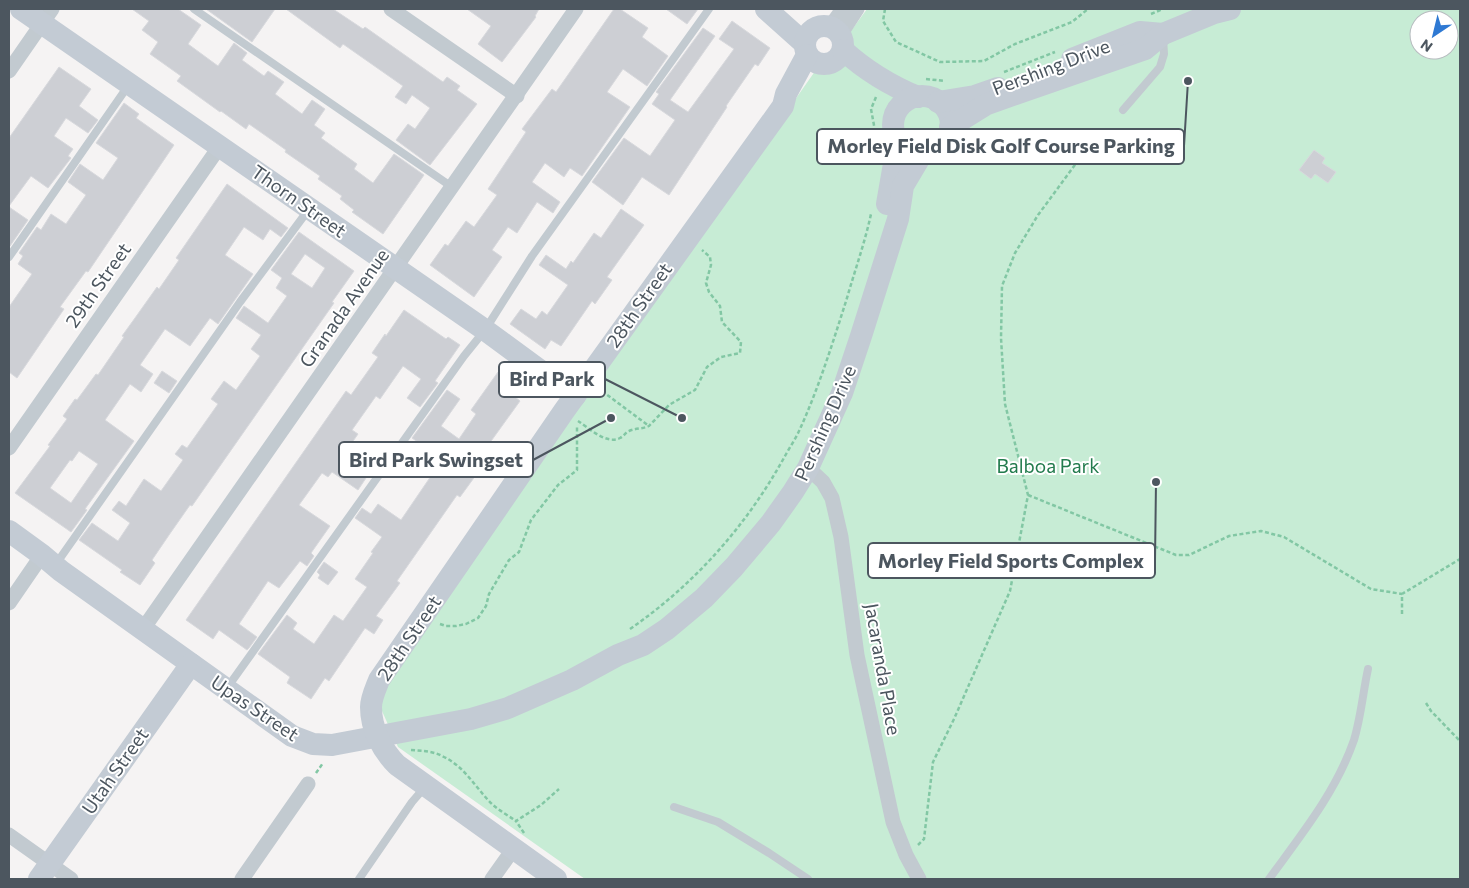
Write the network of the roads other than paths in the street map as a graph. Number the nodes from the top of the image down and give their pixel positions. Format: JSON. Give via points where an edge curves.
{"nodes":[{"id":1,"x":21,"y":9,"type":"edge"},
{"id":2,"x":194,"y":9,"type":"edge"},
{"id":3,"x":391,"y":9,"type":"edge"},
{"id":4,"x":576,"y":9,"type":"edge"},
{"id":5,"x":709,"y":9,"type":"edge"},
{"id":6,"x":766,"y":9,"type":"edge"},
{"id":7,"x":778,"y":9,"type":"edge"},
{"id":8,"x":843,"y":9,"type":"edge"},
{"id":9,"x":857,"y":9,"type":"edge"},
{"id":10,"x":1221,"y":10,"type":"edge"},
{"id":11,"x":47,"y":16,"type":"edge"},
{"id":12,"x":1163,"y":34,"type":"junction"},
{"id":13,"x":824,"y":46,"type":"junction"},
{"id":14,"x":9,"y":71,"type":"edge"},
{"id":15,"x":130,"y":84,"type":"junction"},
{"id":16,"x":926,"y":92,"type":"junction"},
{"id":17,"x":516,"y":96,"type":"junction"},
{"id":18,"x":1123,"y":110,"type":"dead end"},
{"id":19,"x":895,"y":114,"type":"junction"},
{"id":20,"x":950,"y":127,"type":"junction"},
{"id":21,"x":888,"y":145,"type":"junction"},
{"id":22,"x":220,"y":146,"type":"junction"},
{"id":23,"x":922,"y":154,"type":"junction"},
{"id":24,"x":452,"y":187,"type":"junction"},
{"id":25,"x":309,"y":208,"type":"junction"},
{"id":26,"x":9,"y":257,"type":"edge"},
{"id":27,"x":396,"y":269,"type":"junction"},
{"id":28,"x":856,"y":311,"type":"junction"},
{"id":29,"x":485,"y":330,"type":"junction"},
{"id":30,"x":581,"y":388,"type":"junction"},
{"id":31,"x":9,"y":448,"type":"edge"},
{"id":32,"x":808,"y":468,"type":"junction"},
{"id":33,"x":9,"y":531,"type":"edge"},
{"id":34,"x":49,"y":560,"type":"junction"},
{"id":35,"x":9,"y":603,"type":"edge"},
{"id":36,"x":143,"y":629,"type":"junction"},
{"id":37,"x":618,"y":656,"type":"junction"},
{"id":38,"x":191,"y":664,"type":"junction"},
{"id":39,"x":1368,"y":668,"type":"dead end"},
{"id":40,"x":226,"y":689,"type":"junction"},
{"id":41,"x":377,"y":738,"type":"junction"},
{"id":42,"x":308,"y":784,"type":"dead end"},
{"id":43,"x":426,"y":786,"type":"junction"},
{"id":44,"x":674,"y":807,"type":"dead end"},
{"id":45,"x":9,"y":835,"type":"edge"},
{"id":46,"x":520,"y":842,"type":"junction"},
{"id":47,"x":44,"y":872,"type":"edge"},
{"id":48,"x":71,"y":879,"type":"edge"},
{"id":49,"x":242,"y":879,"type":"edge"},
{"id":50,"x":359,"y":879,"type":"edge"},
{"id":51,"x":492,"y":879,"type":"edge"},
{"id":52,"x":556,"y":879,"type":"edge"},
{"id":53,"x":808,"y":879,"type":"edge"},
{"id":54,"x":919,"y":879,"type":"edge"},
{"id":55,"x":1269,"y":879,"type":"edge"}],
"edges":[{"from":1,"to":11,"type":"main road","name":"Thorn Street"},
{"from":2,"to":24,"type":"lane"},
{"from":3,"to":17,"type":"street"},
{"from":4,"to":17,"type":"street","name":"Granada Avenue"},
{"from":5,"to":29,"type":"lane","via":[[532,256]]},
{"from":6,"to":13,"type":"main road"},
{"from":7,"to":13,"type":"main road"},
{"from":8,"to":13,"type":"street","name":"28th Street"},
{"from":9,"to":13,"type":"street","name":"28th Street"},
{"from":10,"to":12,"type":"main road","name":"Pershing Drive"},
{"from":11,"to":14,"type":"street"},
{"from":11,"to":15,"type":"main road","name":"Thorn Street"},
{"from":12,"to":16,"type":"main road","name":"Pershing Drive","via":[[1140,32],[975,96]]},
{"from":12,"to":18,"type":"lane","via":[[1164,54],[1160,67]]},
{"from":12,"to":20,"type":"main road","name":"Pershing Drive","via":[[1145,49],[987,104]]},
{"from":13,"to":16,"type":"main road","via":[[888,84]]},
{"from":13,"to":19,"type":"main road","via":[[878,94]]},
{"from":13,"to":30,"type":"main road","name":"28th Street","via":[[790,102],[783,106]]},
{"from":15,"to":22,"type":"main road","name":"Thorn Street"},
{"from":15,"to":26,"type":"lane"},
{"from":16,"to":19,"type":"main road","via":[[904,102]]},
{"from":16,"to":20,"type":"main road","via":[[945,109],[950,117]]},
{"from":17,"to":24,"type":"street","name":"Granada Avenue"},
{"from":19,"to":21,"type":"main road"},
{"from":20,"to":23,"type":"main road","via":[[949,135],[938,149]]},
{"from":21,"to":23,"type":"main road"},
{"from":21,"to":28,"type":"main road","name":"Pershing Drive","via":[[887,206]]},
{"from":22,"to":25,"type":"main road","name":"Thorn Street"},
{"from":22,"to":31,"type":"street","name":"29th Street"},
{"from":23,"to":32,"type":"main road","name":"Pershing Drive","via":[[903,186],[898,219],[842,393]]},
{"from":24,"to":27,"type":"street","name":"Granada Avenue"},
{"from":25,"to":27,"type":"main road","name":"Thorn Street"},
{"from":25,"to":34,"type":"lane"},
{"from":27,"to":29,"type":"main road","name":"Thorn Street"},
{"from":27,"to":36,"type":"street","name":"Granada Avenue"},
{"from":28,"to":32,"type":"main road","via":[[851,340],[835,391],[806,456]]},
{"from":28,"to":37,"type":"main road","name":"Pershing Drive","via":[[812,428],[775,493],[712,575],[683,604]]},
{"from":29,"to":30,"type":"main road","name":"Thorn Street"},
{"from":29,"to":40,"type":"lane"},
{"from":30,"to":41,"type":"main road","name":"28th Street","via":[[379,680],[371,706]]},
{"from":32,"to":37,"type":"main road","name":"Pershing Drive","via":[[771,523],[704,598],[651,639]]},
{"from":32,"to":54,"type":"street","name":"Jacaranda Place","via":[[823,482],[832,498],[841,537],[858,655],[893,822]]},
{"from":33,"to":34,"type":"main road","name":"Upas Street"},
{"from":34,"to":35,"type":"street"},
{"from":34,"to":36,"type":"main road","name":"Upas Street"},
{"from":36,"to":38,"type":"main road","name":"Upas Street"},
{"from":37,"to":41,"type":"main road","name":"Pershing Drive","via":[[508,708]]},
{"from":38,"to":40,"type":"main road","name":"Upas Street"},
{"from":38,"to":47,"type":"main road","name":"Utah Street"},
{"from":39,"to":55,"type":"lane","via":[[1354,738],[1338,779]]},
{"from":40,"to":41,"type":"main road","name":"Upas Street","via":[[292,736],[314,744],[332,745]]},
{"from":41,"to":43,"type":"main road","via":[[396,765]]},
{"from":42,"to":49,"type":"street"},
{"from":43,"to":46,"type":"main road"},
{"from":43,"to":50,"type":"lane"},
{"from":44,"to":53,"type":"lane","via":[[718,822]]},
{"from":45,"to":47,"type":"street"},
{"from":46,"to":51,"type":"street"},
{"from":46,"to":52,"type":"main road"},
{"from":47,"to":48,"type":"street"}]}
